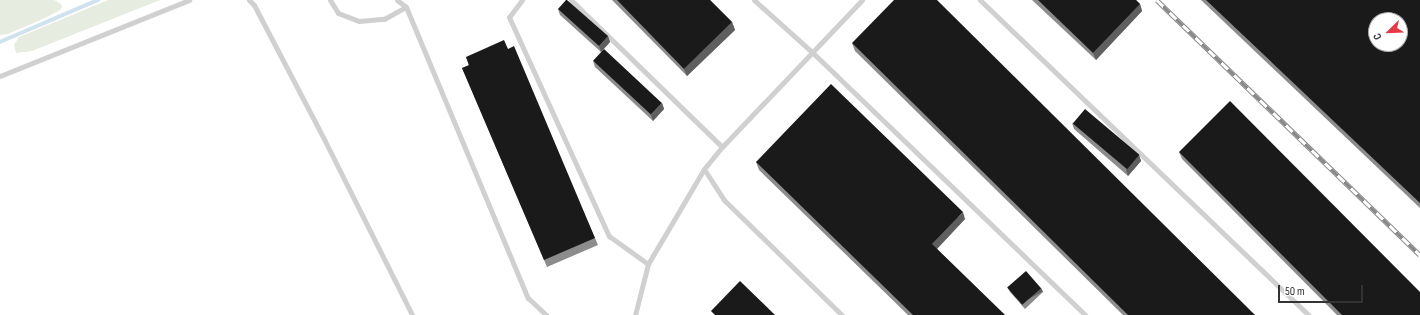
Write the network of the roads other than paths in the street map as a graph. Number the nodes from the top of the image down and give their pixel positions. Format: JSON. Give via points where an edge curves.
{"nodes":[{"id":1,"x":189,"y":0,"type":"edge"},
{"id":2,"x":249,"y":0,"type":"edge"},
{"id":3,"x":330,"y":0,"type":"edge"},
{"id":4,"x":397,"y":0,"type":"edge"},
{"id":5,"x":522,"y":0,"type":"edge"},
{"id":6,"x":570,"y":0,"type":"edge"},
{"id":7,"x":754,"y":0,"type":"edge"},
{"id":8,"x":862,"y":0,"type":"edge"},
{"id":9,"x":980,"y":0,"type":"edge"},
{"id":10,"x":406,"y":6,"type":"junction"},
{"id":11,"x":812,"y":52,"type":"junction"},
{"id":12,"x":0,"y":76,"type":"edge"},
{"id":13,"x":722,"y":147,"type":"junction"},
{"id":14,"x":704,"y":169,"type":"junction"},
{"id":15,"x":648,"y":264,"type":"junction"},
{"id":16,"x":412,"y":315,"type":"edge"},
{"id":17,"x":546,"y":315,"type":"edge"},
{"id":18,"x":634,"y":315,"type":"edge"},
{"id":19,"x":842,"y":315,"type":"edge"},
{"id":20,"x":1085,"y":315,"type":"edge"},
{"id":21,"x":1308,"y":315,"type":"edge"}],
"edges":[{"from":1,"to":12,"type":"lane"},
{"from":2,"to":16,"type":"lane","via":[[322,134]]},
{"from":3,"to":10,"type":"lane","via":[[338,13],[359,21],[384,19]]},
{"from":4,"to":10,"type":"lane"},
{"from":5,"to":15,"type":"lane","via":[[509,17],[609,236]]},
{"from":6,"to":13,"type":"lane"},
{"from":7,"to":11,"type":"lane"},
{"from":8,"to":11,"type":"lane"},
{"from":9,"to":21,"type":"lane"},
{"from":10,"to":17,"type":"lane","via":[[528,298]]},
{"from":11,"to":13,"type":"lane"},
{"from":11,"to":20,"type":"lane"},
{"from":13,"to":14,"type":"lane"},
{"from":14,"to":15,"type":"lane"},
{"from":14,"to":19,"type":"lane","via":[[724,200]]},
{"from":15,"to":18,"type":"lane"}]}
